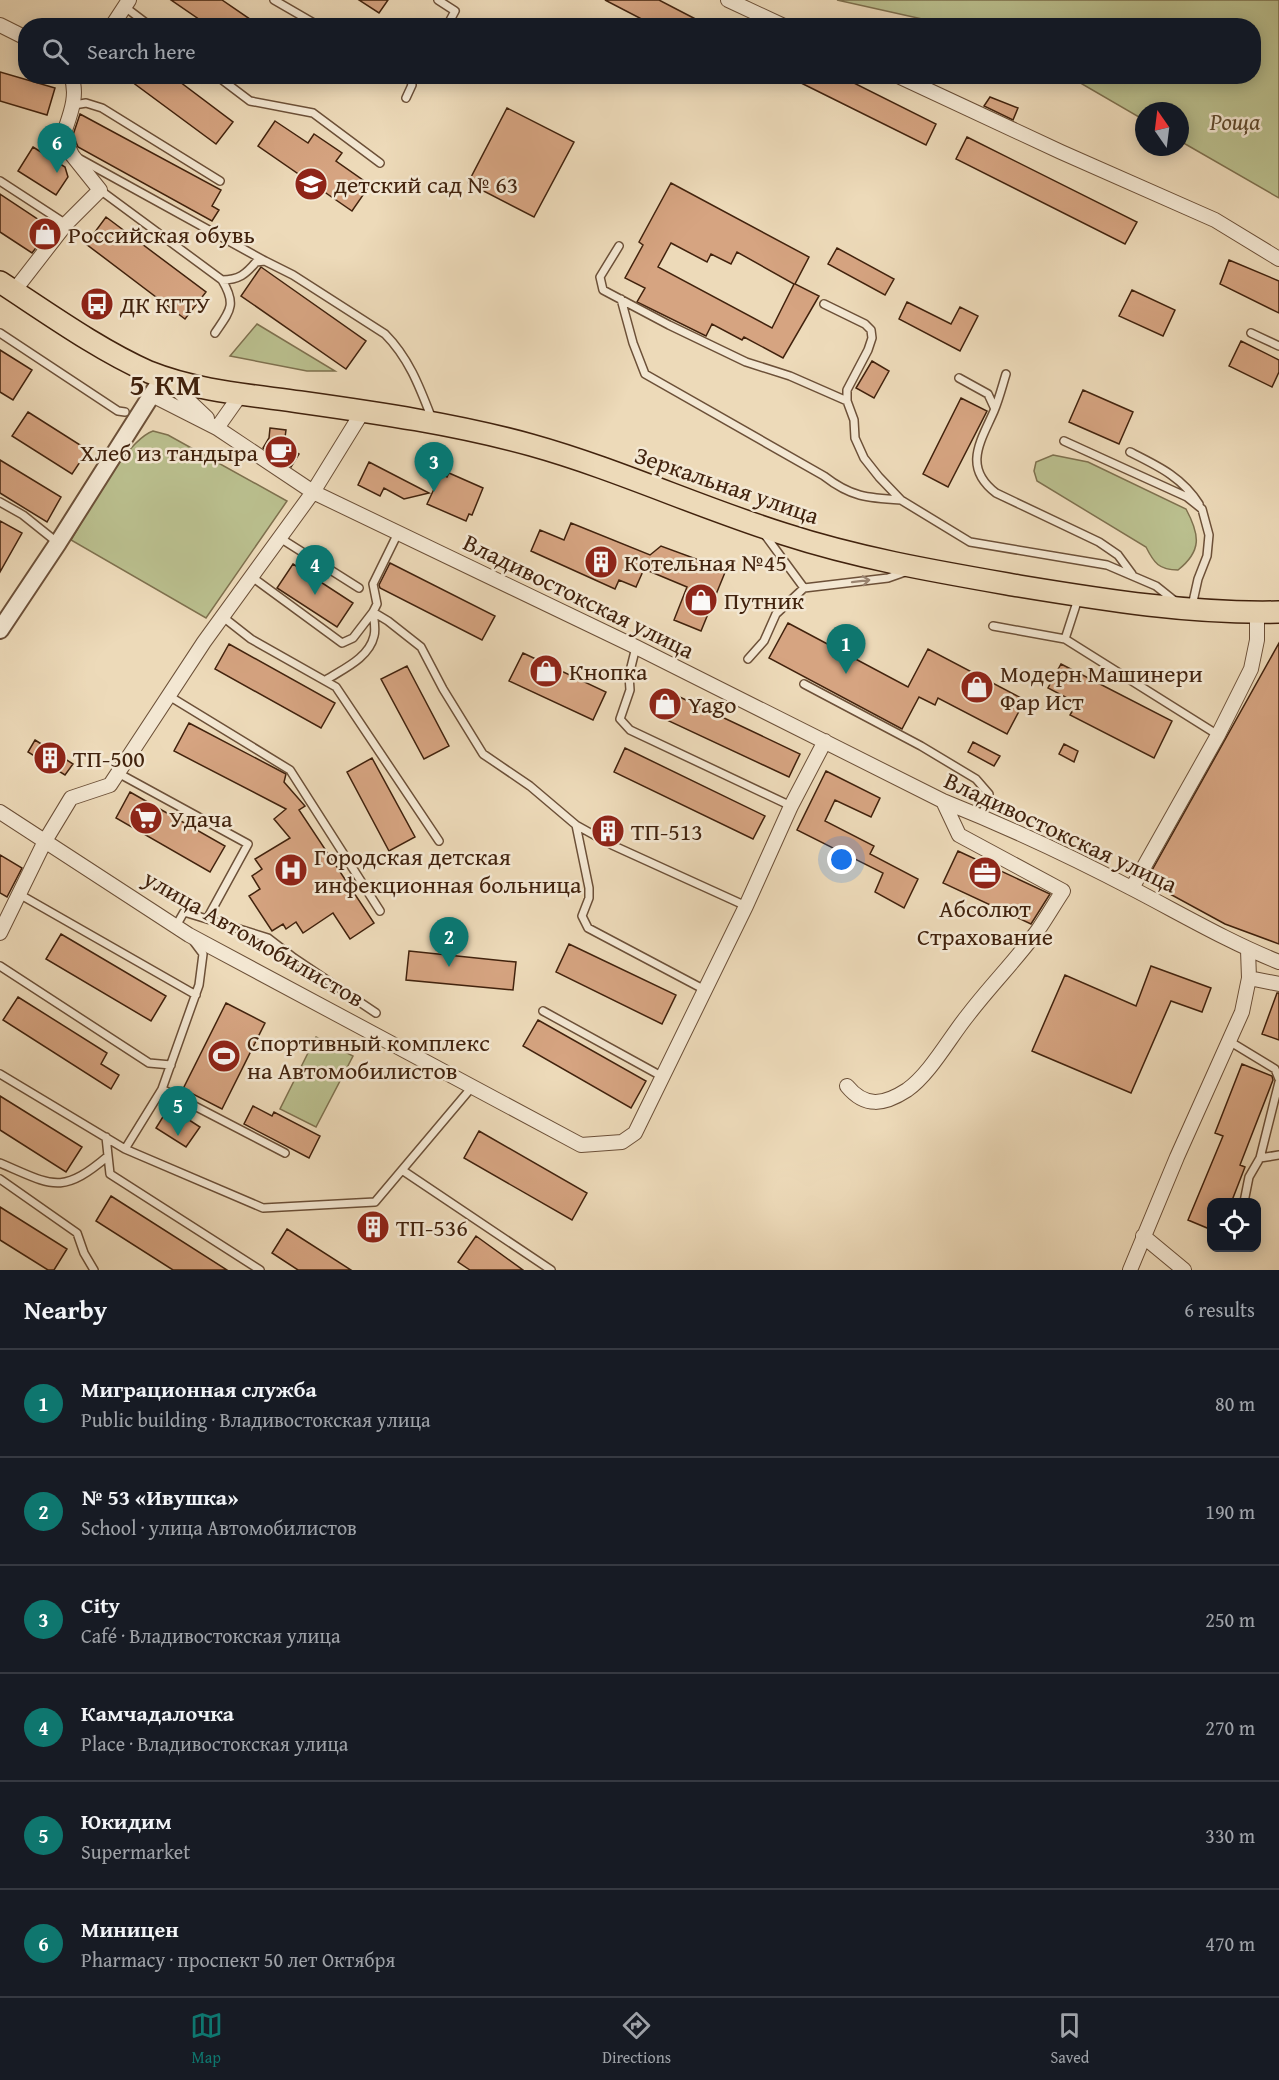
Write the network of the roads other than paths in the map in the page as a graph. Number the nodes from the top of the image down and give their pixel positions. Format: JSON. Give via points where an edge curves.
{"nodes":[{"id":1,"x":274,"y":0,"type":"edge"},
{"id":2,"x":438,"y":0,"type":"edge"},
{"id":3,"x":728,"y":0,"type":"edge"},
{"id":4,"x":127,"y":4,"type":"edge"},
{"id":5,"x":117,"y":18,"type":"edge"},
{"id":6,"x":142,"y":18,"type":"edge"},
{"id":7,"x":305,"y":18,"type":"edge"},
{"id":8,"x":451,"y":18,"type":"edge"},
{"id":9,"x":767,"y":18,"type":"edge"},
{"id":10,"x":0,"y":25,"type":"edge"},
{"id":11,"x":18,"y":34,"type":"edge"},
{"id":12,"x":74,"y":84,"type":"edge"},
{"id":13,"x":228,"y":84,"type":"edge"},
{"id":14,"x":412,"y":84,"type":"edge"},
{"id":15,"x":915,"y":84,"type":"edge"},
{"id":16,"x":406,"y":98,"type":"dead end"},
{"id":17,"x":74,"y":105,"type":"junction"},
{"id":18,"x":72,"y":155,"type":"junction"},
{"id":19,"x":380,"y":163,"type":"dead end"},
{"id":20,"x":0,"y":181,"type":"edge"},
{"id":21,"x":220,"y":181,"type":"dead end"},
{"id":22,"x":100,"y":190,"type":"junction"},
{"id":23,"x":66,"y":224,"type":"junction"},
{"id":24,"x":619,"y":246,"type":"dead end"},
{"id":25,"x":1279,"y":259,"type":"edge"},
{"id":26,"x":265,"y":261,"type":"junction"},
{"id":27,"x":222,"y":279,"type":"junction"},
{"id":28,"x":7,"y":286,"type":"edge"},
{"id":29,"x":621,"y":299,"type":"junction"},
{"id":30,"x":824,"y":304,"type":"dead end"},
{"id":31,"x":0,"y":333,"type":"edge"},
{"id":32,"x":215,"y":333,"type":"dead end"},
{"id":33,"x":1251,"y":333,"type":"dead end"},
{"id":34,"x":1279,"y":346,"type":"edge"},
{"id":35,"x":1006,"y":375,"type":"dead end"},
{"id":36,"x":163,"y":376,"type":"junction"},
{"id":37,"x":959,"y":378,"type":"dead end"},
{"id":38,"x":240,"y":394,"type":"junction"},
{"id":39,"x":152,"y":395,"type":"junction"},
{"id":40,"x":847,"y":401,"type":"junction"},
{"id":41,"x":994,"y":410,"type":"junction"},
{"id":42,"x":363,"y":411,"type":"junction"},
{"id":43,"x":125,"y":412,"type":"dead end"},
{"id":44,"x":433,"y":422,"type":"junction"},
{"id":45,"x":217,"y":428,"type":"junction"},
{"id":46,"x":1064,"y":441,"type":"dead end"},
{"id":47,"x":1130,"y":452,"type":"dead end"},
{"id":48,"x":313,"y":492,"type":"junction"},
{"id":49,"x":901,"y":500,"type":"junction"},
{"id":50,"x":0,"y":502,"type":"edge"},
{"id":51,"x":1202,"y":509,"type":"junction"},
{"id":52,"x":758,"y":526,"type":"junction"},
{"id":53,"x":398,"y":533,"type":"junction"},
{"id":54,"x":280,"y":538,"type":"junction"},
{"id":55,"x":58,"y":543,"type":"junction"},
{"id":56,"x":916,"y":568,"type":"junction"},
{"id":57,"x":1132,"y":574,"type":"junction"},
{"id":58,"x":252,"y":577,"type":"junction"},
{"id":59,"x":359,"y":588,"type":"dead end"},
{"id":60,"x":804,"y":588,"type":"junction"},
{"id":61,"x":1079,"y":596,"type":"junction"},
{"id":62,"x":1187,"y":608,"type":"junction"},
{"id":63,"x":374,"y":612,"type":"junction"},
{"id":64,"x":1257,"y":612,"type":"junction"},
{"id":65,"x":1279,"y":612,"type":"edge"},
{"id":66,"x":223,"y":617,"type":"junction"},
{"id":67,"x":993,"y":626,"type":"dead end"},
{"id":68,"x":0,"y":630,"type":"edge"},
{"id":69,"x":1065,"y":639,"type":"junction"},
{"id":70,"x":636,"y":647,"type":"junction"},
{"id":71,"x":748,"y":659,"type":"dead end"},
{"id":72,"x":326,"y":680,"type":"junction"},
{"id":73,"x":804,"y":684,"type":"dead end"},
{"id":74,"x":169,"y":696,"type":"junction"},
{"id":75,"x":1218,"y":735,"type":"junction"},
{"id":76,"x":825,"y":741,"type":"junction"},
{"id":77,"x":118,"y":773,"type":"junction"},
{"id":78,"x":943,"y":801,"type":"junction"},
{"id":79,"x":791,"y":806,"type":"junction"},
{"id":80,"x":0,"y":812,"type":"edge"},
{"id":81,"x":980,"y":816,"type":"junction"},
{"id":82,"x":576,"y":825,"type":"junction"},
{"id":83,"x":45,"y":841,"type":"junction"},
{"id":84,"x":439,"y":842,"type":"dead end"},
{"id":85,"x":1132,"y":888,"type":"junction"},
{"id":86,"x":19,"y":894,"type":"junction"},
{"id":87,"x":747,"y":906,"type":"junction"},
{"id":88,"x":380,"y":911,"type":"dead end"},
{"id":89,"x":207,"y":919,"type":"junction"},
{"id":90,"x":176,"y":926,"type":"junction"},
{"id":91,"x":0,"y":933,"type":"edge"},
{"id":92,"x":189,"y":935,"type":"junction"},
{"id":93,"x":1248,"y":950,"type":"junction"},
{"id":94,"x":1279,"y":962,"type":"edge"},
{"id":95,"x":0,"y":966,"type":"edge"},
{"id":96,"x":1249,"y":978,"type":"junction"},
{"id":97,"x":1279,"y":984,"type":"edge"},
{"id":98,"x":705,"y":990,"type":"junction"},
{"id":99,"x":196,"y":995,"type":"junction"},
{"id":100,"x":543,"y":1011,"type":"dead end"},
{"id":101,"x":376,"y":1013,"type":"dead end"},
{"id":102,"x":1229,"y":1041,"type":"junction"},
{"id":103,"x":171,"y":1065,"type":"junction"},
{"id":104,"x":0,"y":1074,"type":"edge"},
{"id":105,"x":663,"y":1077,"type":"junction"},
{"id":106,"x":1279,"y":1080,"type":"edge"},
{"id":107,"x":472,"y":1086,"type":"junction"},
{"id":108,"x":846,"y":1086,"type":"dead end"},
{"id":109,"x":162,"y":1089,"type":"junction"},
{"id":110,"x":105,"y":1137,"type":"junction"},
{"id":111,"x":125,"y":1149,"type":"junction"},
{"id":112,"x":285,"y":1153,"type":"dead end"},
{"id":113,"x":1279,"y":1155,"type":"edge"},
{"id":114,"x":108,"y":1156,"type":"junction"},
{"id":115,"x":1260,"y":1158,"type":"junction"},
{"id":116,"x":0,"y":1163,"type":"edge"},
{"id":117,"x":402,"y":1170,"type":"junction"},
{"id":118,"x":0,"y":1179,"type":"edge"},
{"id":119,"x":1245,"y":1198,"type":"edge"},
{"id":120,"x":1143,"y":1236,"type":"junction"},
{"id":121,"x":94,"y":1270,"type":"edge"},
{"id":122,"x":260,"y":1270,"type":"edge"},
{"id":123,"x":550,"y":1270,"type":"edge"},
{"id":124,"x":1130,"y":1270,"type":"edge"},
{"id":125,"x":1184,"y":1270,"type":"edge"}],
"edges":[{"from":1,"to":7,"type":"lane"},
{"from":2,"to":8,"type":"lane","via":[[455,11]]},
{"from":3,"to":9,"type":"street"},
{"from":4,"to":5,"type":"street"},
{"from":4,"to":6,"type":"lane"},
{"from":10,"to":11,"type":"street"},
{"from":12,"to":17,"type":"street"},
{"from":13,"to":19,"type":"lane","via":[[250,101],[313,113]]},
{"from":14,"to":16,"type":"lane"},
{"from":15,"to":25,"type":"street","via":[[1215,220]]},
{"from":17,"to":18,"type":"street","via":[[63,136]]},
{"from":17,"to":21,"type":"lane","via":[[86,103],[102,108]]},
{"from":18,"to":22,"type":"street"},
{"from":18,"to":26,"type":"lane"},
{"from":20,"to":23,"type":"lane"},
{"from":22,"to":23,"type":"street"},
{"from":22,"to":27,"type":"lane"},
{"from":23,"to":28,"type":"street"},
{"from":24,"to":29,"type":"lane","via":[[600,277],[603,290]]},
{"from":26,"to":27,"type":"lane","via":[[256,262],[245,275]]},
{"from":26,"to":44,"type":"lane","via":[[293,275],[390,340],[407,361]]},
{"from":27,"to":32,"type":"lane","via":[[232,295],[229,313]]},
{"from":28,"to":36,"type":"main road","name":"Зеркальная улица","via":[[109,351]]},
{"from":29,"to":40,"type":"lane","via":[[746,362],[790,375]]},
{"from":29,"to":49,"type":"lane","via":[[645,374],[839,487],[861,497]]},
{"from":30,"to":40,"type":"lane","via":[[865,324],[872,334],[847,390]]},
{"from":31,"to":43,"type":"lane"},
{"from":33,"to":34,"type":"lane"},
{"from":35,"to":41,"type":"lane"},
{"from":36,"to":38,"type":"main road","name":"Зеркальная улица"},
{"from":36,"to":39,"type":"street"},
{"from":36,"to":45,"type":"street","name":"Владивостокская улица"},
{"from":37,"to":41,"type":"lane","via":[[988,394]]},
{"from":38,"to":42,"type":"main road","name":"Зеркальная улица"},
{"from":38,"to":45,"type":"street"},
{"from":39,"to":45,"type":"street","name":"Владивостокская улица"},
{"from":39,"to":55,"type":"street"},
{"from":40,"to":49,"type":"lane","via":[[864,458]]},
{"from":41,"to":57,"type":"lane","via":[[976,451],[980,471],[990,488],[1099,542],[1118,555]]},
{"from":42,"to":44,"type":"main road","name":"Зеркальная улица"},
{"from":42,"to":48,"type":"street"},
{"from":44,"to":52,"type":"main road","name":"Зеркальная улица","via":[[571,458]]},
{"from":45,"to":48,"type":"street","name":"Владивостокская улица"},
{"from":46,"to":51,"type":"lane","via":[[1187,497]]},
{"from":47,"to":51,"type":"lane","via":[[1172,474],[1191,491]]},
{"from":48,"to":53,"type":"street","name":"Владивостокская улица"},
{"from":48,"to":54,"type":"street"},
{"from":49,"to":57,"type":"lane","via":[[970,542],[1107,565]]},
{"from":50,"to":55,"type":"lane"},
{"from":51,"to":62,"type":"lane","via":[[1209,546]]},
{"from":52,"to":56,"type":"main road","name":"Зеркальная улица","via":[[858,556]]},
{"from":52,"to":60,"type":"lane"},
{"from":53,"to":63,"type":"lane","via":[[373,584],[377,604]]},
{"from":53,"to":70,"type":"street","name":"Владивостокская улица"},
{"from":54,"to":58,"type":"street"},
{"from":54,"to":59,"type":"lane"},
{"from":55,"to":68,"type":"street"},
{"from":60,"to":56,"type":"lane","one_way":true,"via":[[888,578]]},
{"from":56,"to":61,"type":"main road","name":"Зеркальная улица"},
{"from":57,"to":62,"type":"lane"},
{"from":58,"to":63,"type":"lane","via":[[342,643],[353,638]]},
{"from":58,"to":66,"type":"street"},
{"from":60,"to":71,"type":"lane","via":[[776,614],[764,641]]},
{"from":61,"to":62,"type":"main road","name":"Зеркальная улица"},
{"from":61,"to":69,"type":"lane"},
{"from":62,"to":64,"type":"main road","name":"Зеркальная улица"},
{"from":63,"to":72,"type":"lane","via":[[374,636],[368,650]]},
{"from":63,"to":82,"type":"lane","via":[[422,647],[483,754],[530,786]]},
{"from":64,"to":65,"type":"main road","name":"Зеркальная улица"},
{"from":64,"to":75,"type":"street","via":[[1251,669]]},
{"from":66,"to":72,"type":"lane","via":[[252,639]]},
{"from":66,"to":74,"type":"street"},
{"from":67,"to":69,"type":"lane"},
{"from":69,"to":75,"type":"lane"},
{"from":70,"to":76,"type":"street","name":"Владивостокская улица"},
{"from":70,"to":79,"type":"lane","via":[[629,675],[630,690],[620,719],[630,730]]},
{"from":72,"to":84,"type":"lane","via":[[336,687]]},
{"from":73,"to":81,"type":"lane","via":[[976,779],[989,794]]},
{"from":74,"to":77,"type":"street"},
{"from":74,"to":88,"type":"lane","via":[[290,770]]},
{"from":75,"to":85,"type":"street"},
{"from":76,"to":78,"type":"street","name":"Владивостокская улица"},
{"from":76,"to":79,"type":"street"},
{"from":77,"to":83,"type":"street","via":[[110,785],[71,798]]},
{"from":77,"to":89,"type":"lane","via":[[248,844]]},
{"from":78,"to":81,"type":"street","name":"Владивостокская улица"},
{"from":78,"to":108,"type":"street","via":[[959,835],[1063,891],[1038,930],[908,1089],[873,1103],[855,1096]]},
{"from":79,"to":87,"type":"street"},
{"from":80,"to":83,"type":"street","name":"улица Автомобилистов"},
{"from":81,"to":85,"type":"street","name":"Владивостокская улица"},
{"from":82,"to":87,"type":"lane"},
{"from":82,"to":98,"type":"lane","via":[[590,888],[582,916],[588,928]]},
{"from":83,"to":86,"type":"street"},
{"from":83,"to":90,"type":"street","name":"улица Автомобилистов"},
{"from":85,"to":93,"type":"street","name":"Владивостокская улица"},
{"from":86,"to":91,"type":"street"},
{"from":86,"to":99,"type":"lane"},
{"from":87,"to":98,"type":"street"},
{"from":89,"to":90,"type":"lane","via":[[184,912]]},
{"from":89,"to":101,"type":"lane","via":[[268,938]]},
{"from":90,"to":92,"type":"street","name":"улица Автомобилистов"},
{"from":92,"to":99,"type":"lane","via":[[202,954]]},
{"from":92,"to":107,"type":"street","name":"улица Автомобилистов"},
{"from":93,"to":94,"type":"street","name":"Владивостокская улица"},
{"from":93,"to":96,"type":"street"},
{"from":95,"to":103,"type":"lane","via":[[150,1063]]},
{"from":96,"to":97,"type":"street"},
{"from":96,"to":102,"type":"street","via":[[1242,1012]]},
{"from":98,"to":105,"type":"street"},
{"from":99,"to":103,"type":"lane"},
{"from":100,"to":105,"type":"lane"},
{"from":102,"to":106,"type":"lane","via":[[1275,1069]]},
{"from":102,"to":120,"type":"street"},
{"from":103,"to":109,"type":"lane"},
{"from":104,"to":110,"type":"lane"},
{"from":105,"to":107,"type":"street","name":"улица Автомобилистов","via":[[636,1133],[622,1142],[581,1145]]},
{"from":106,"to":115,"type":"lane"},
{"from":107,"to":117,"type":"lane"},
{"from":109,"to":111,"type":"lane"},
{"from":109,"to":112,"type":"lane"},
{"from":110,"to":111,"type":"lane"},
{"from":110,"to":114,"type":"lane"},
{"from":111,"to":117,"type":"lane","via":[[264,1208],[375,1202]]},
{"from":113,"to":115,"type":"lane"},
{"from":114,"to":116,"type":"lane","via":[[78,1179],[64,1183],[26,1176]]},
{"from":114,"to":122,"type":"lane","via":[[110,1174]]},
{"from":115,"to":119,"type":"lane","via":[[1248,1177]]},
{"from":117,"to":123,"type":"lane"},
{"from":118,"to":121,"type":"lane","via":[[77,1233]]},
{"from":120,"to":124,"type":"street"},
{"from":120,"to":125,"type":"street"}]}
